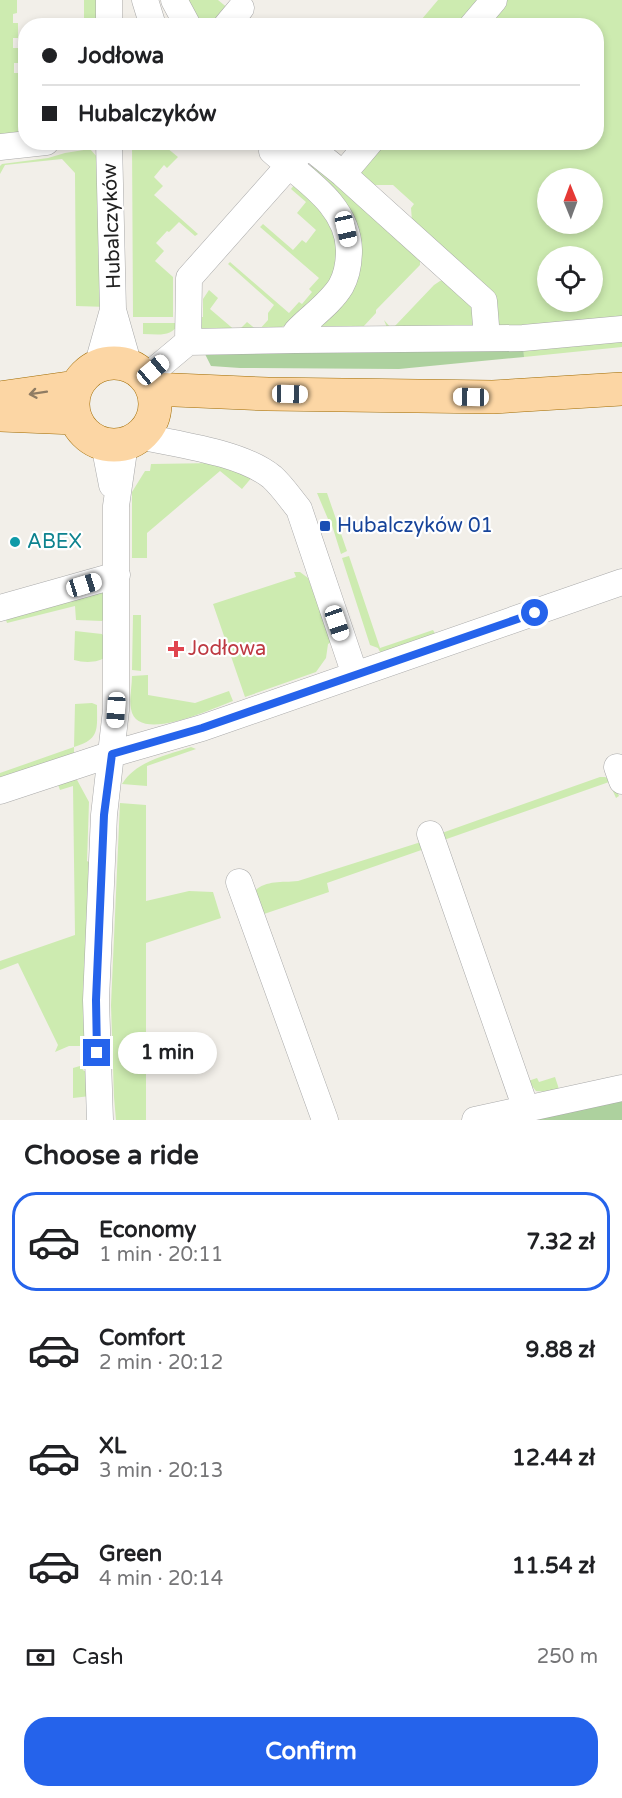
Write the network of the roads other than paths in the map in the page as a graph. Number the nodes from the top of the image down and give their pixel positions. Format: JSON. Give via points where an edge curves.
{"nodes":[{"id":1,"x":109,"y":0,"type":"edge"},
{"id":2,"x":145,"y":0,"type":"edge"},
{"id":3,"x":174,"y":0,"type":"edge"},
{"id":4,"x":494,"y":0,"type":"edge"},
{"id":5,"x":109,"y":18,"type":"edge"},
{"id":6,"x":151,"y":18,"type":"edge"},
{"id":7,"x":184,"y":18,"type":"edge"},
{"id":8,"x":479,"y":18,"type":"edge"},
{"id":9,"x":18,"y":145,"type":"edge"},
{"id":10,"x":0,"y":147,"type":"edge"},
{"id":11,"x":110,"y":150,"type":"edge"},
{"id":12,"x":296,"y":150,"type":"edge"},
{"id":13,"x":313,"y":150,"type":"edge"},
{"id":14,"x":363,"y":150,"type":"edge"},
{"id":15,"x":280,"y":159,"type":"junction"},
{"id":16,"x":343,"y":174,"type":"junction"},
{"id":17,"x":113,"y":310,"type":"junction"},
{"id":18,"x":622,"y":329,"type":"edge"},
{"id":19,"x":487,"y":338,"type":"junction"},
{"id":20,"x":295,"y":340,"type":"junction"},
{"id":21,"x":188,"y":342,"type":"junction"},
{"id":22,"x":622,"y":389,"type":"edge"},
{"id":23,"x":83,"y":390,"type":"junction"},
{"id":24,"x":0,"y":399,"type":"edge"},
{"id":25,"x":136,"y":411,"type":"junction"},
{"id":26,"x":0,"y":415,"type":"edge"},
{"id":27,"x":117,"y":575,"type":"junction"},
{"id":28,"x":622,"y":582,"type":"edge"},
{"id":29,"x":0,"y":608,"type":"edge"},
{"id":30,"x":355,"y":675,"type":"junction"},
{"id":31,"x":112,"y":754,"type":"junction"},
{"id":32,"x":0,"y":791,"type":"edge"},
{"id":33,"x":430,"y":834,"type":"dead end"},
{"id":34,"x":239,"y":882,"type":"dead end"},
{"id":35,"x":622,"y":1088,"type":"edge"},
{"id":36,"x":526,"y":1109,"type":"junction"},
{"id":37,"x":100,"y":1120,"type":"edge"},
{"id":38,"x":325,"y":1120,"type":"edge"},
{"id":39,"x":475,"y":1120,"type":"edge"}],
"edges":[{"from":1,"to":5,"type":"street"},
{"from":2,"to":6,"type":"street"},
{"from":3,"to":7,"type":"street"},
{"from":4,"to":8,"type":"street"},
{"from":9,"to":10,"type":"street"},
{"from":11,"to":17,"type":"street","name":"Hubalczyków"},
{"from":12,"to":15,"type":"street"},
{"from":13,"to":16,"type":"street"},
{"from":14,"to":16,"type":"street"},
{"from":15,"to":20,"type":"street","via":[[333,204],[349,242],[342,285],[296,332]]},
{"from":15,"to":21,"type":"street","via":[[189,278]]},
{"from":16,"to":19,"type":"street","via":[[484,301]]},
{"from":17,"to":23,"type":"street","name":"Hubalczyków"},
{"from":17,"to":25,"type":"street","name":"Hubalczyków"},
{"from":18,"to":19,"type":"street"},
{"from":19,"to":20,"type":"street"},
{"from":20,"to":21,"type":"street"},
{"from":21,"to":25,"type":"street"},
{"from":22,"to":25,"type":"main road","via":[[493,397],[268,394]]},
{"from":23,"to":24,"type":"main road","one_way":true},
{"from":23,"to":25,"type":"main road","via":[[108,364]]},
{"from":23,"to":25,"type":"main road","via":[[86,435]]},
{"from":23,"to":26,"type":"main road"},
{"from":25,"to":27,"type":"street","name":"Hubalczyków","via":[[116,506]]},
{"from":25,"to":30,"type":"street","via":[[249,464],[285,491],[298,509]]},
{"from":27,"to":29,"type":"street"},
{"from":27,"to":31,"type":"street","name":"Hubalczyków"},
{"from":28,"to":30,"type":"street"},
{"from":30,"to":31,"type":"street","via":[[202,728]]},
{"from":31,"to":32,"type":"street"},
{"from":31,"to":37,"type":"street","name":"Hubalczyków","via":[[104,815],[96,1000]]},
{"from":33,"to":36,"type":"street"},
{"from":34,"to":38,"type":"street"},
{"from":35,"to":36,"type":"street"},
{"from":36,"to":39,"type":"street"}]}
